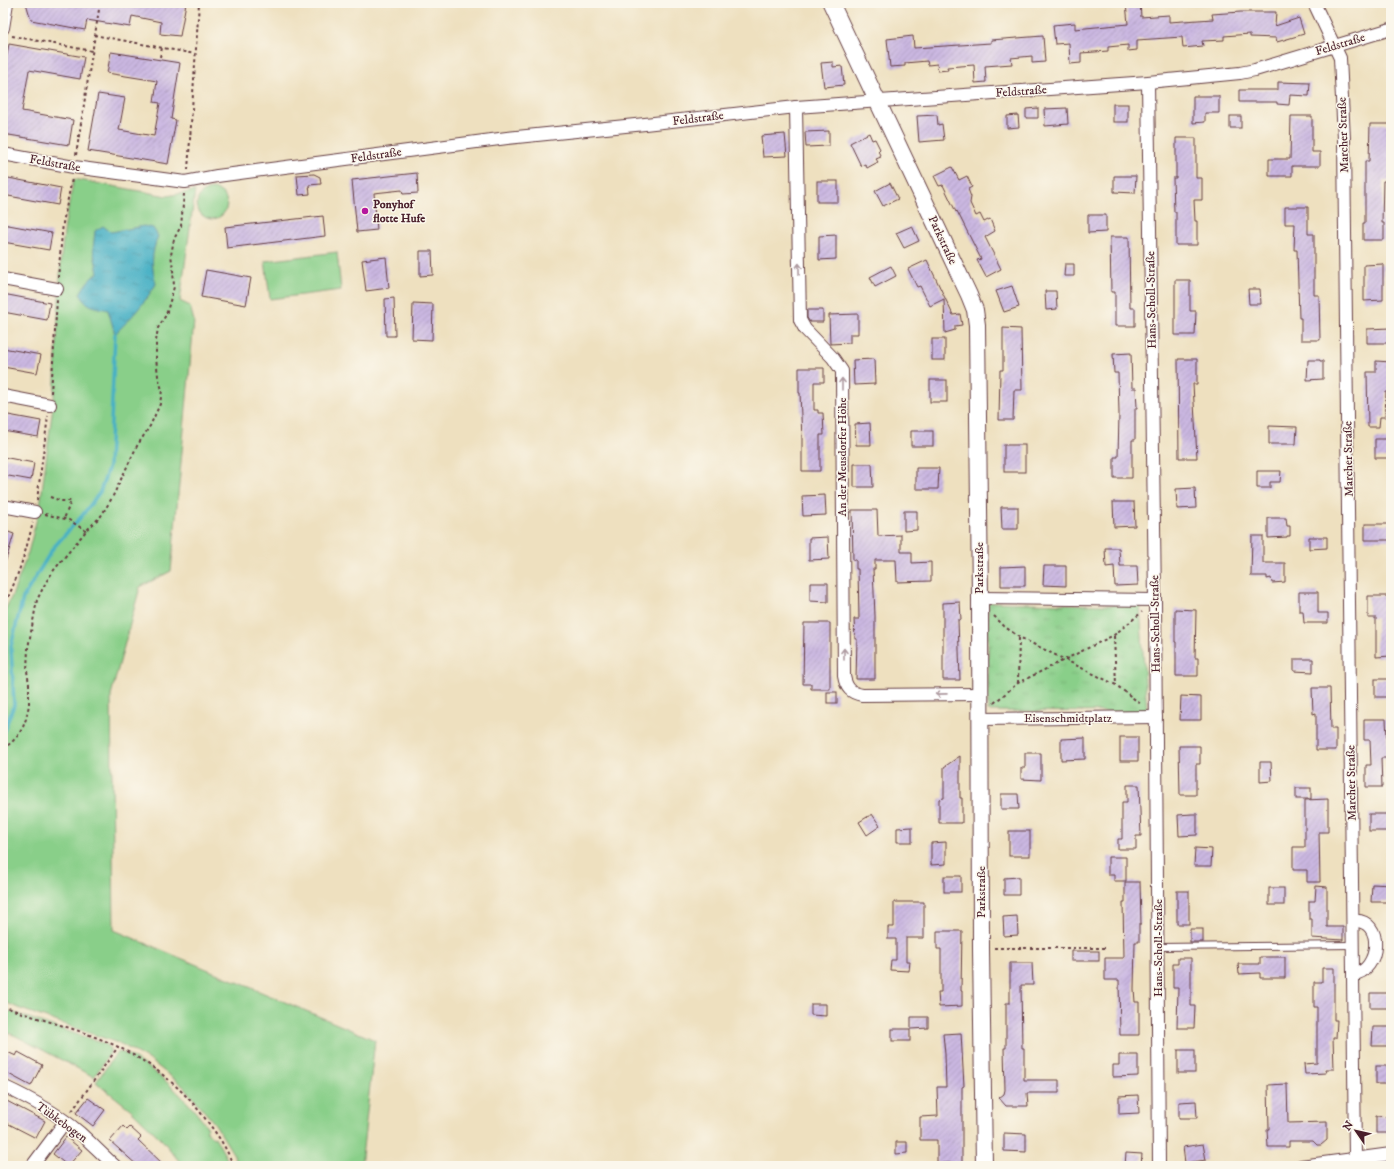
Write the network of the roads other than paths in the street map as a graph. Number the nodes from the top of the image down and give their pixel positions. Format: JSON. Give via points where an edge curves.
{"nodes":[{"id":1,"x":7,"y":3,"type":"edge"},
{"id":2,"x":831,"y":3,"type":"edge"},
{"id":3,"x":1314,"y":3,"type":"edge"},
{"id":4,"x":1391,"y":29,"type":"edge"},
{"id":5,"x":7,"y":32,"type":"edge"},
{"id":6,"x":1334,"y":46,"type":"junction"},
{"id":7,"x":1148,"y":82,"type":"junction"},
{"id":8,"x":877,"y":102,"type":"junction"},
{"id":9,"x":796,"y":107,"type":"junction"},
{"id":10,"x":3,"y":154,"type":"edge"},
{"id":11,"x":3,"y":279,"type":"edge"},
{"id":12,"x":57,"y":289,"type":"road end"},
{"id":13,"x":3,"y":396,"type":"edge"},
{"id":14,"x":50,"y":405,"type":"road end"},
{"id":15,"x":3,"y":506,"type":"edge"},
{"id":16,"x":35,"y":512,"type":"road end"},
{"id":17,"x":980,"y":598,"type":"junction"},
{"id":18,"x":1155,"y":600,"type":"junction"},
{"id":19,"x":980,"y":694,"type":"junction"},
{"id":20,"x":1156,"y":717,"type":"junction"},
{"id":21,"x":980,"y":719,"type":"junction"},
{"id":22,"x":1353,"y":921,"type":"junction"},
{"id":23,"x":1353,"y":945,"type":"junction"},
{"id":24,"x":1158,"y":947,"type":"junction"},
{"id":25,"x":1353,"y":974,"type":"junction"},
{"id":26,"x":3,"y":1086,"type":"edge"},
{"id":27,"x":65,"y":1122,"type":"junction"},
{"id":28,"x":1391,"y":1154,"type":"edge"},
{"id":29,"x":1355,"y":1159,"type":"junction"},
{"id":30,"x":32,"y":1166,"type":"edge"},
{"id":31,"x":115,"y":1166,"type":"edge"},
{"id":32,"x":984,"y":1166,"type":"edge"},
{"id":33,"x":1159,"y":1166,"type":"edge"},
{"id":34,"x":1301,"y":1166,"type":"edge"}],
"edges":[{"from":1,"to":5,"type":"street"},
{"from":2,"to":8,"type":"street","name":"Parkstraße"},
{"from":3,"to":6,"type":"street","name":"Marcher Straße"},
{"from":4,"to":6,"type":"street","name":"Feldstraße"},
{"from":6,"to":7,"type":"street","name":"Feldstraße","via":[[1240,73]]},
{"from":6,"to":22,"type":"street","name":"Marcher Straße","via":[[1340,58],[1344,138]]},
{"from":7,"to":8,"type":"street","name":"Feldstraße"},
{"from":7,"to":18,"type":"street","name":"Hans-Scholl-Straße"},
{"from":8,"to":9,"type":"street","name":"Feldstraße"},
{"from":8,"to":17,"type":"street","name":"Parkstraße","via":[[975,310],[978,340]]},
{"from":9,"to":10,"type":"street","name":"Feldstraße","via":[[507,138],[185,182],[74,167]]},
{"from":19,"to":9,"type":"street","name":"An der Meusdorfer Höhe","one_way":true,"via":[[862,695],[850,690],[846,685],[842,371],[800,320]]},
{"from":11,"to":12,"type":"street"},
{"from":13,"to":14,"type":"street"},
{"from":15,"to":16,"type":"street"},
{"from":17,"to":18,"type":"street"},
{"from":17,"to":19,"type":"street","name":"Parkstraße"},
{"from":18,"to":20,"type":"street","name":"Hans-Scholl-Straße"},
{"from":19,"to":21,"type":"street","name":"Parkstraße"},
{"from":20,"to":21,"type":"street","name":"Eisenschmidtplatz"},
{"from":20,"to":24,"type":"street","name":"Hans-Scholl-Straße"},
{"from":21,"to":32,"type":"street","name":"Parkstraße"},
{"from":22,"to":23,"type":"street","name":"Marcher Straße"},
{"from":22,"to":25,"type":"street","via":[[1361,922],[1372,930],[1376,945],[1366,968]]},
{"from":23,"to":24,"type":"lane"},
{"from":23,"to":25,"type":"street","name":"Marcher Straße"},
{"from":24,"to":33,"type":"street","name":"Hans-Scholl-Straße"},
{"from":25,"to":29,"type":"street","name":"Marcher Straße"},
{"from":26,"to":27,"type":"street","name":"Tübkebogen"},
{"from":27,"to":30,"type":"street"},
{"from":27,"to":31,"type":"street","name":"Tübkebogen"},
{"from":28,"to":29,"type":"street"},
{"from":29,"to":34,"type":"street"}]}
